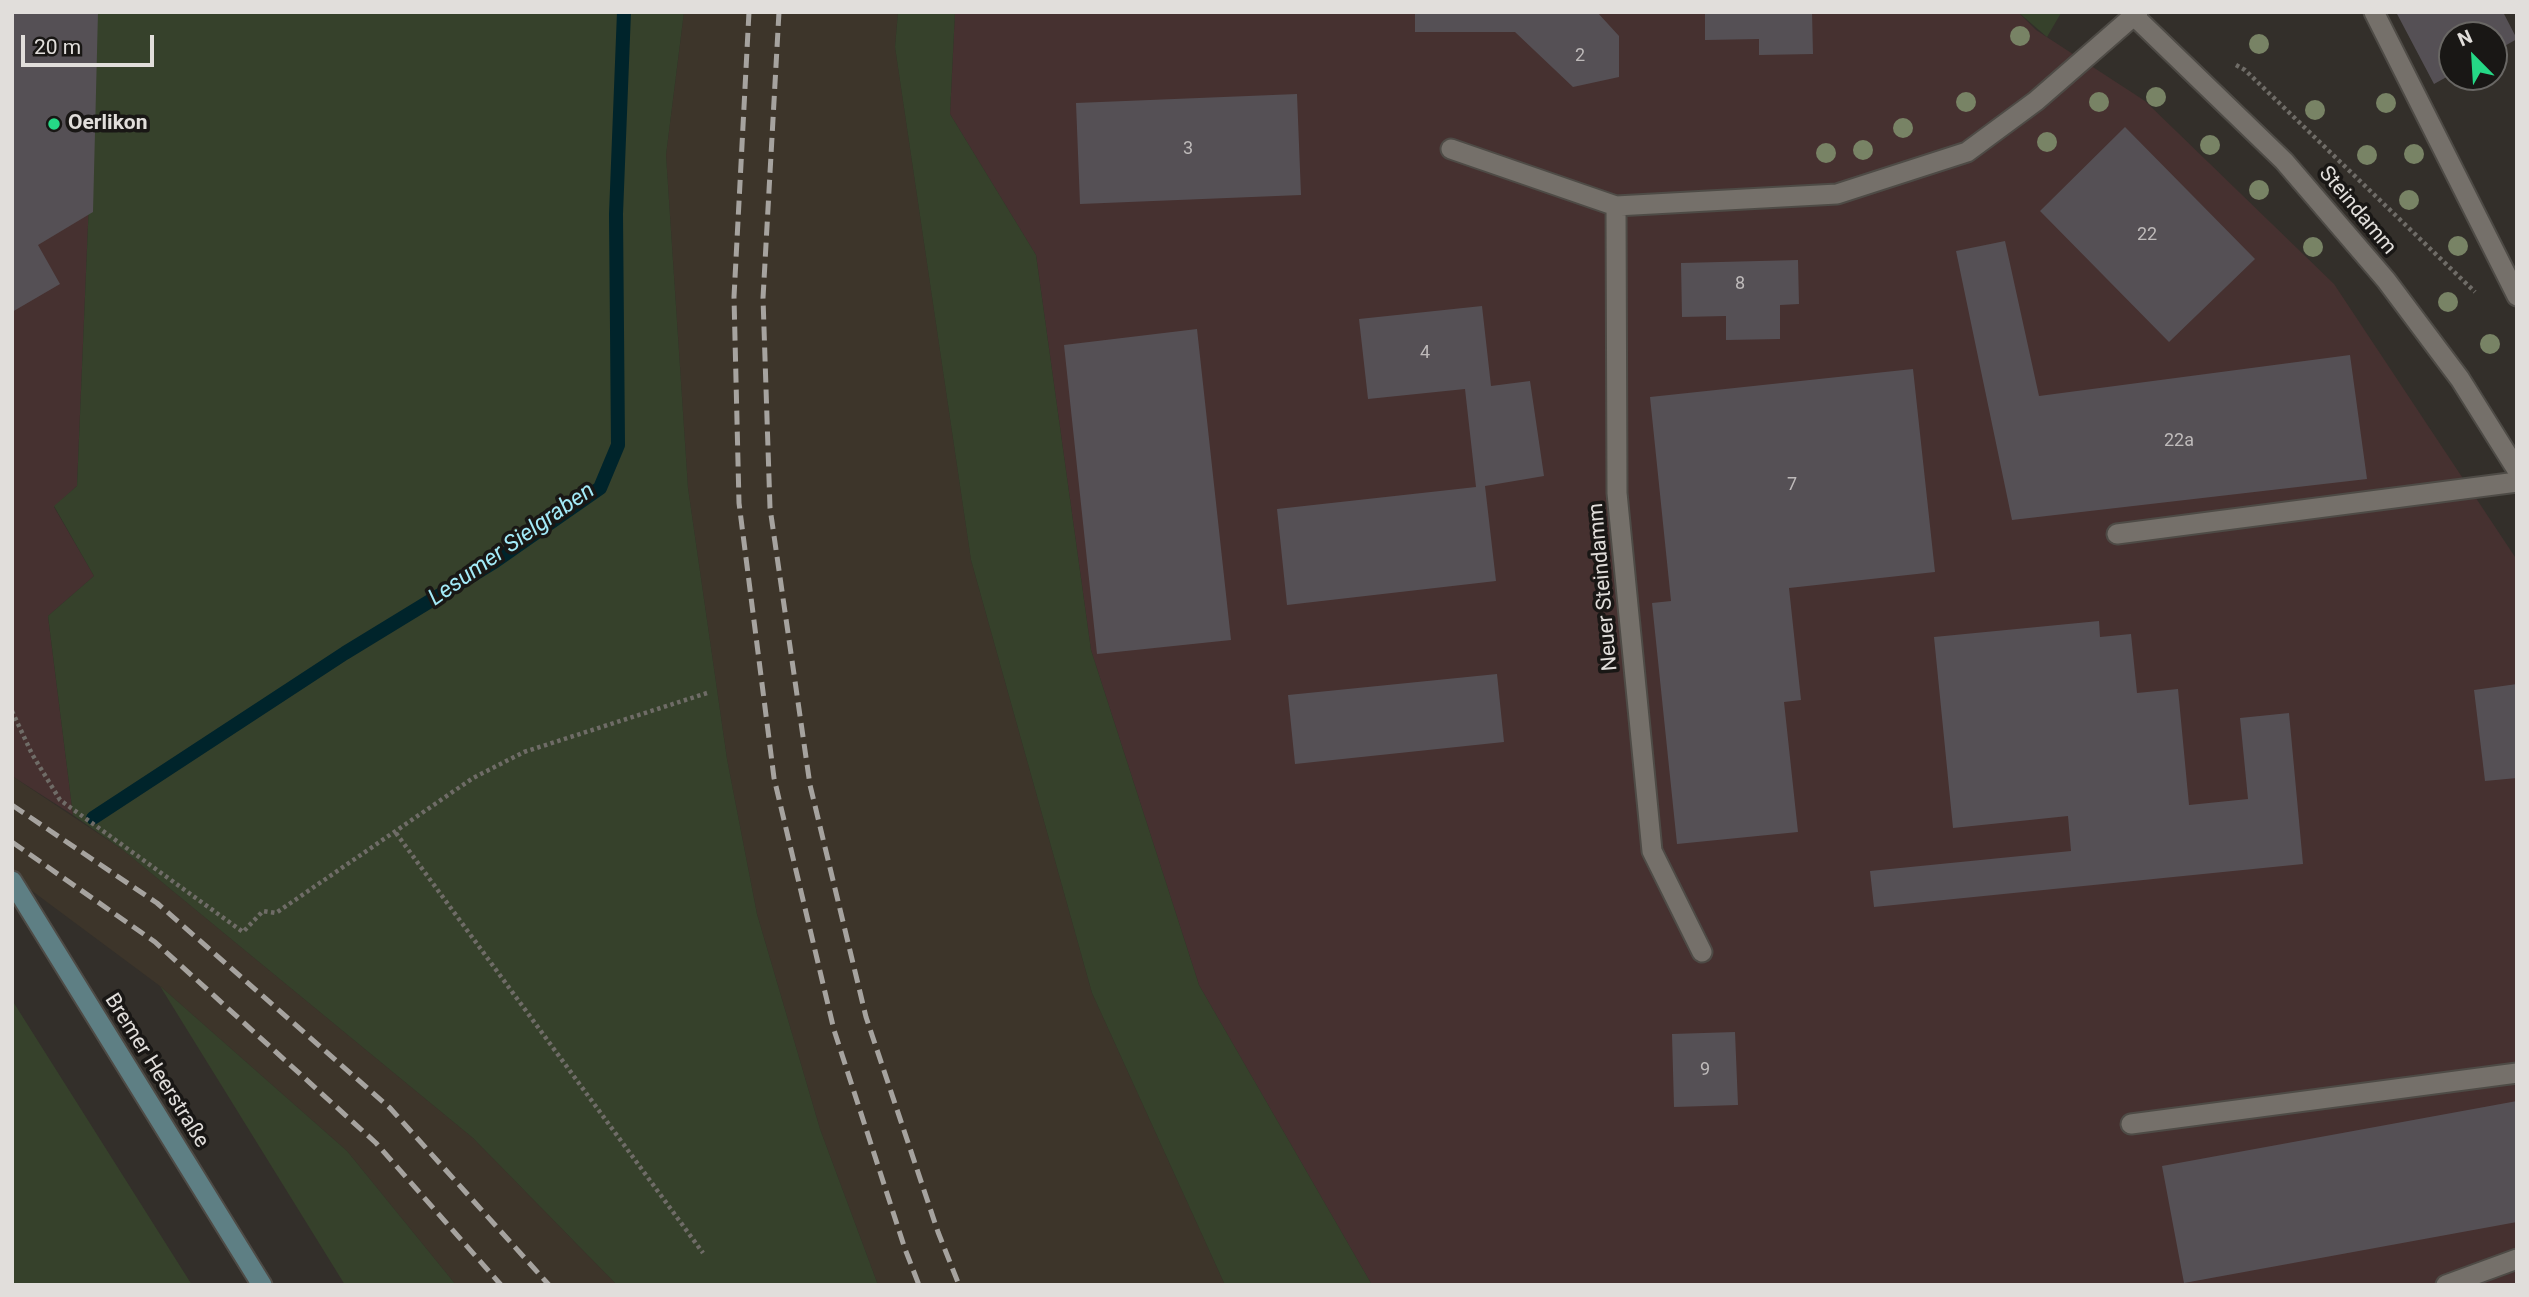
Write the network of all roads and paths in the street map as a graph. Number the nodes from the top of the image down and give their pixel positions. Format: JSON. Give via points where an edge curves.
{"nodes":[{"id":1,"x":2374,"y":12,"type":"edge"},
{"id":2,"x":2134,"y":13,"type":"edge"},
{"id":3,"x":1451,"y":149,"type":"dead end"},
{"id":4,"x":1616,"y":206,"type":"junction"},
{"id":5,"x":2517,"y":296,"type":"edge"},
{"id":6,"x":2517,"y":470,"type":"edge"},
{"id":7,"x":2517,"y":482,"type":"edge"},
{"id":8,"x":2117,"y":534,"type":"dead end"},
{"id":9,"x":707,"y":692,"type":"dead end"},
{"id":10,"x":12,"y":711,"type":"edge"},
{"id":11,"x":396,"y":833,"type":"junction"},
{"id":12,"x":12,"y":881,"type":"edge"},
{"id":13,"x":1702,"y":952,"type":"dead end"},
{"id":14,"x":2517,"y":1073,"type":"edge"},
{"id":15,"x":2131,"y":1124,"type":"dead end"},
{"id":16,"x":703,"y":1253,"type":"dead end"},
{"id":17,"x":2517,"y":1259,"type":"edge"},
{"id":18,"x":262,"y":1285,"type":"edge"},
{"id":19,"x":2446,"y":1285,"type":"edge"}],
"edges":[{"from":1,"to":5,"type":"street"},
{"from":2,"to":4,"type":"street","via":[[2036,101],[1967,152],[1837,194]]},
{"from":2,"to":6,"type":"street","name":"Steindamm","via":[[2284,161],[2386,280],[2460,379]]},
{"from":3,"to":4,"type":"street"},
{"from":4,"to":13,"type":"street","name":"Neuer Steindamm","via":[[1617,493],[1652,851]]},
{"from":7,"to":8,"type":"street"},
{"from":9,"to":11,"type":"path","via":[[524,752],[473,778]]},
{"from":10,"to":11,"type":"path","via":[[60,800],[243,932],[263,911],[276,913]]},
{"from":11,"to":16,"type":"path"},
{"from":12,"to":18,"type":"main road","name":"Bremer Heerstraße"},
{"from":14,"to":15,"type":"street"},
{"from":17,"to":19,"type":"street"}]}
